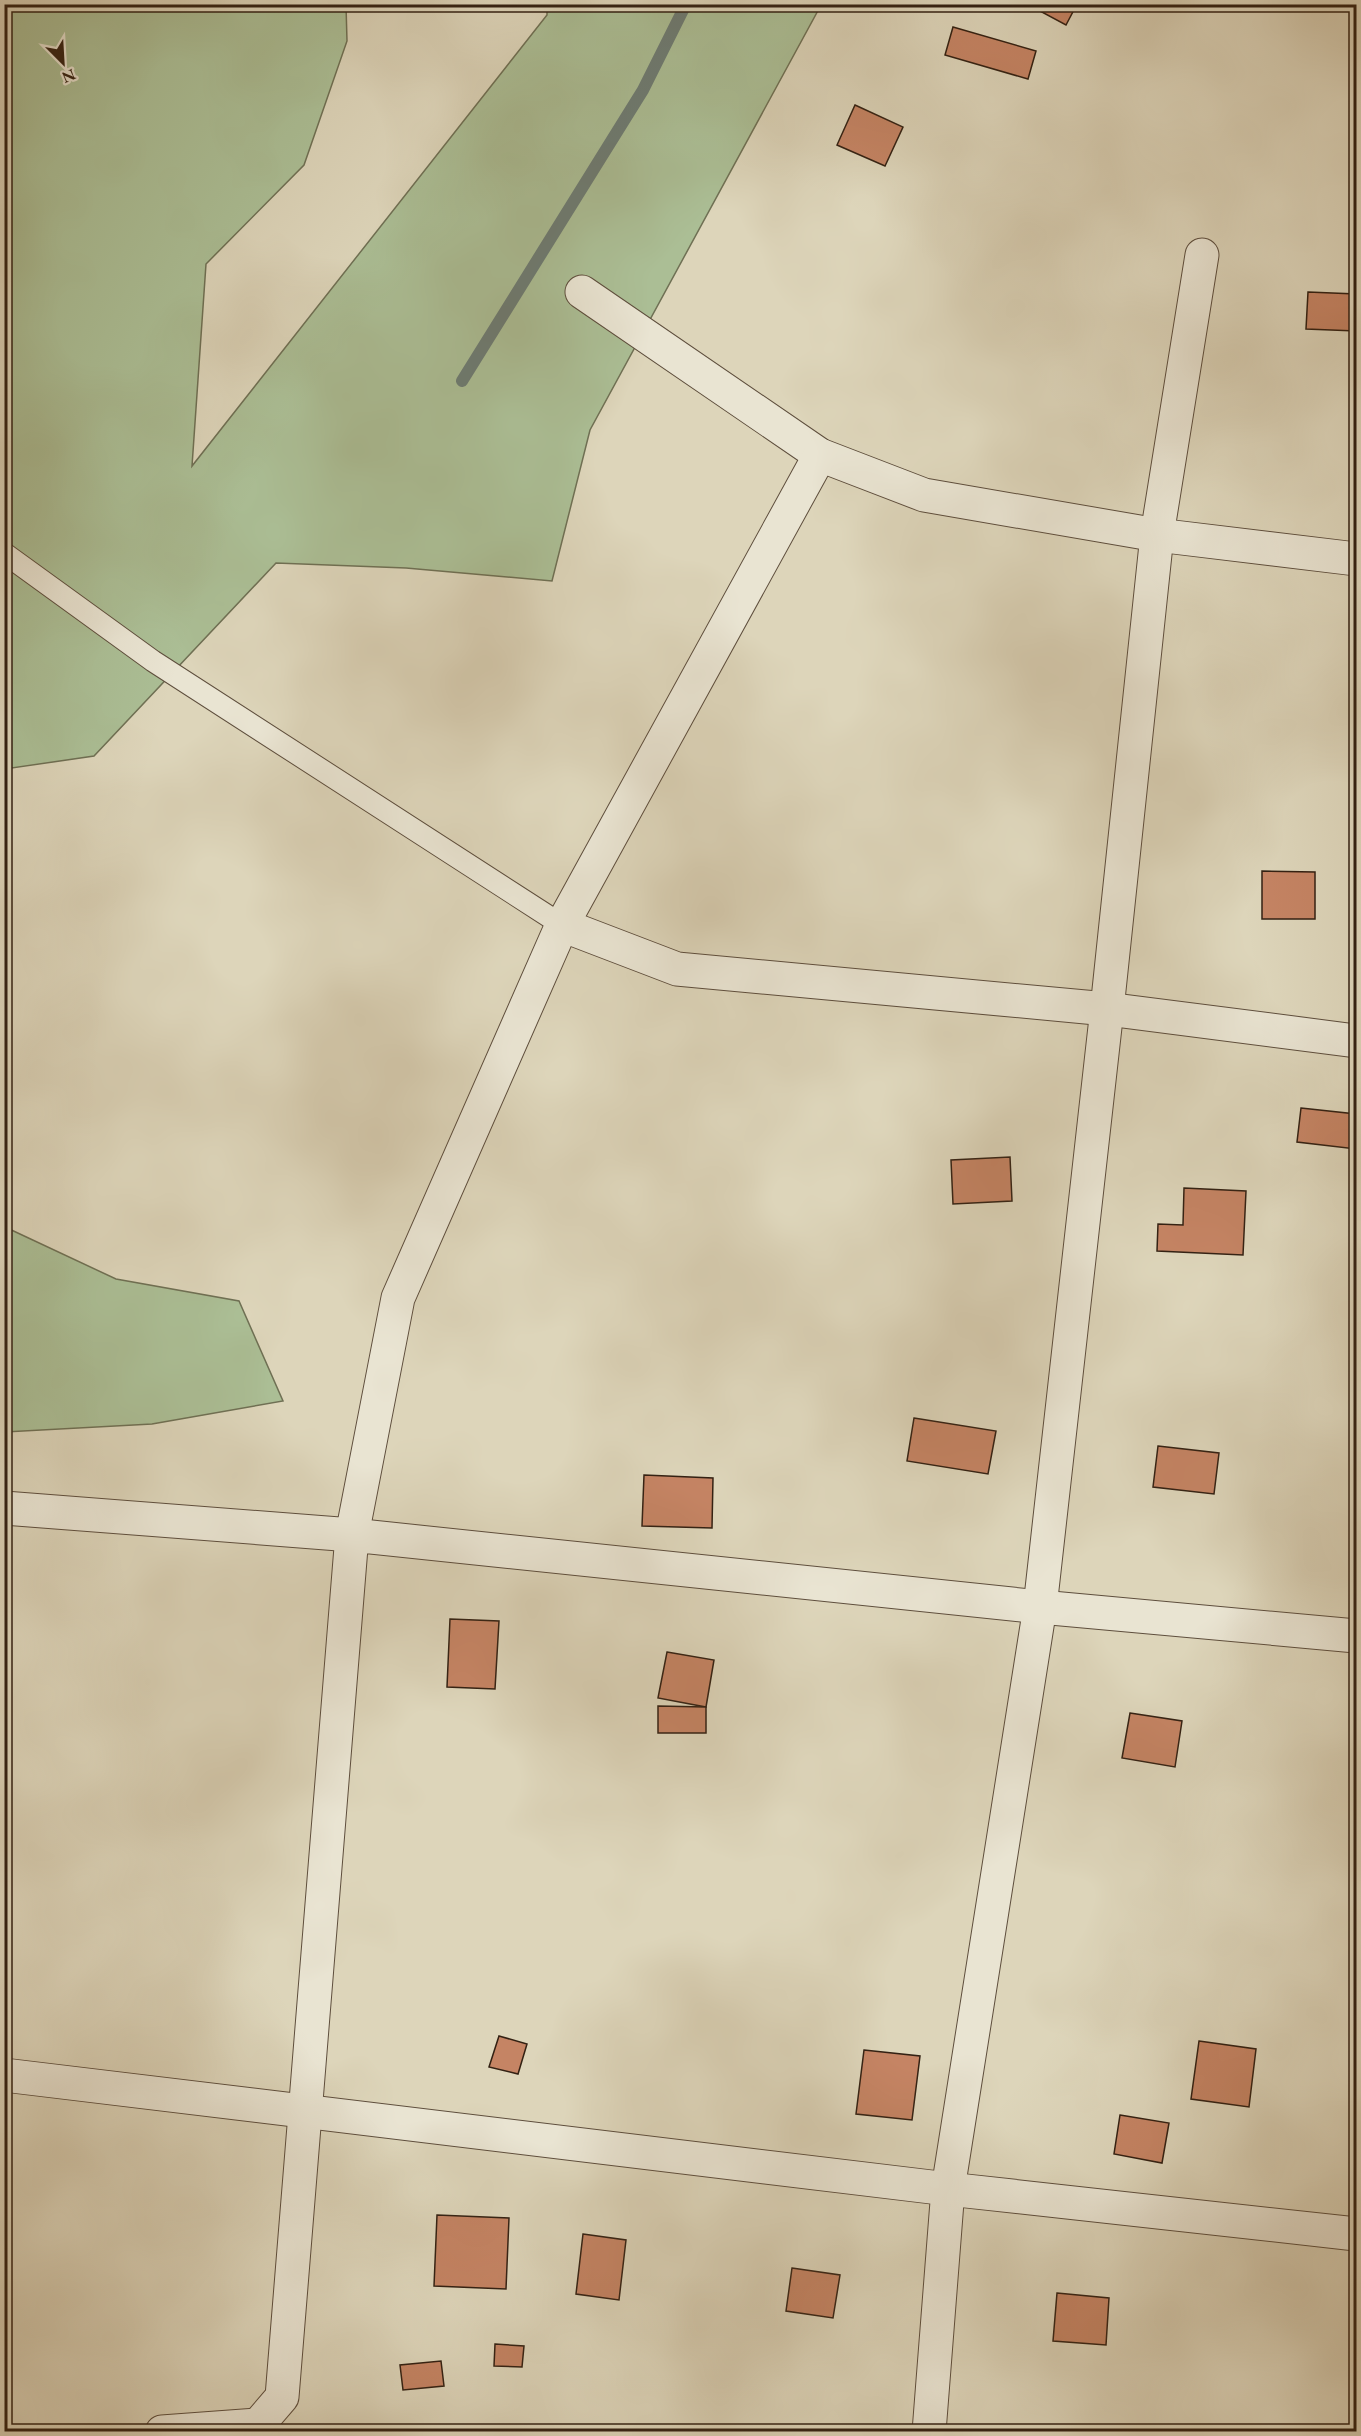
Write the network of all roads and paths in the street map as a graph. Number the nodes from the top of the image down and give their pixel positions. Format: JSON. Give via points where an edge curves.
{"nodes":[{"id":1,"x":1202,"y":255,"type":"dead end"},
{"id":2,"x":582,"y":292,"type":"dead end"},
{"id":3,"x":820,"y":455,"type":"junction"},
{"id":4,"x":1157,"y":535,"type":"junction"},
{"id":5,"x":4,"y":553,"type":"edge"},
{"id":6,"x":1356,"y":559,"type":"edge"},
{"id":7,"x":562,"y":925,"type":"junction"},
{"id":8,"x":1107,"y":1010,"type":"junction"},
{"id":9,"x":1356,"y":1041,"type":"edge"},
{"id":10,"x":4,"y":1508,"type":"edge"},
{"id":11,"x":352,"y":1535,"type":"junction"},
{"id":12,"x":1040,"y":1607,"type":"junction"},
{"id":13,"x":1356,"y":1636,"type":"edge"},
{"id":14,"x":4,"y":2075,"type":"edge"},
{"id":15,"x":305,"y":2111,"type":"junction"},
{"id":16,"x":948,"y":2189,"type":"junction"},
{"id":17,"x":1356,"y":2234,"type":"edge"},
{"id":18,"x":162,"y":2432,"type":"edge"},
{"id":19,"x":929,"y":2432,"type":"edge"}],
"edges":[{"from":1,"to":4,"type":"street"},
{"from":2,"to":3,"type":"street"},
{"from":3,"to":4,"type":"street","via":[[924,495]]},
{"from":3,"to":7,"type":"street"},
{"from":4,"to":6,"type":"street"},
{"from":4,"to":8,"type":"street"},
{"from":5,"to":7,"type":"lane","via":[[153,661]]},
{"from":7,"to":8,"type":"street","via":[[677,969]]},
{"from":7,"to":11,"type":"street","via":[[398,1298]]},
{"from":8,"to":9,"type":"street"},
{"from":8,"to":12,"type":"street"},
{"from":10,"to":11,"type":"street"},
{"from":11,"to":12,"type":"street"},
{"from":11,"to":15,"type":"street"},
{"from":12,"to":13,"type":"street"},
{"from":12,"to":16,"type":"street"},
{"from":14,"to":15,"type":"street"},
{"from":15,"to":16,"type":"street"},
{"from":15,"to":18,"type":"street","via":[[282,2397],[258,2426]]},
{"from":16,"to":17,"type":"street"},
{"from":16,"to":19,"type":"street"}]}
